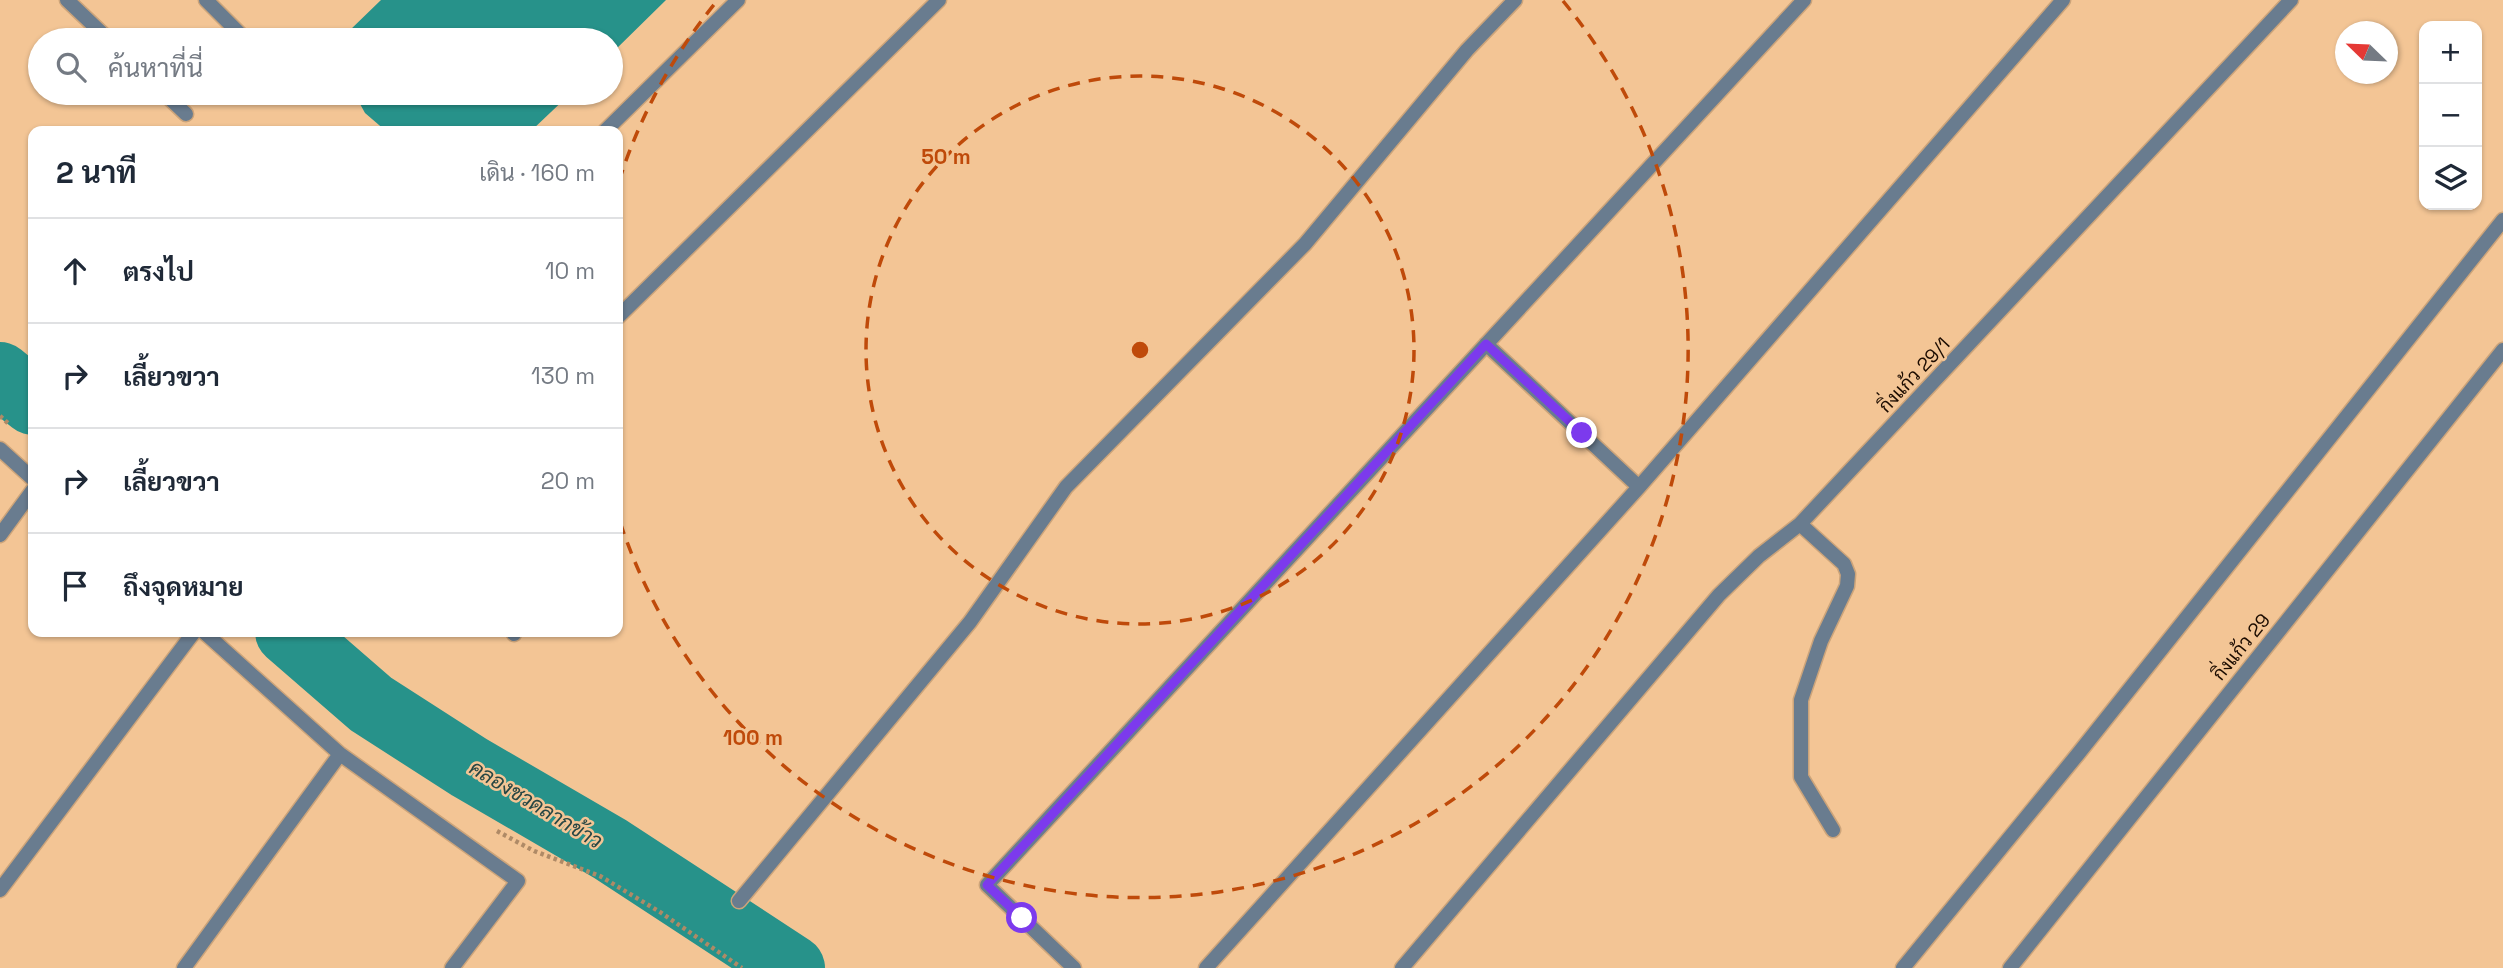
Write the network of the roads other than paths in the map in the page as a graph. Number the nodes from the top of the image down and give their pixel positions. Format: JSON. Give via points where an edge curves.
{"nodes":[{"id":1,"x":67,"y":0,"type":"edge"},
{"id":2,"x":206,"y":0,"type":"edge"},
{"id":3,"x":738,"y":0,"type":"edge"},
{"id":4,"x":939,"y":0,"type":"edge"},
{"id":5,"x":1515,"y":0,"type":"edge"},
{"id":6,"x":1804,"y":0,"type":"edge"},
{"id":7,"x":2063,"y":0,"type":"edge"},
{"id":8,"x":2291,"y":0,"type":"edge"},
{"id":9,"x":96,"y":28,"type":"edge"},
{"id":10,"x":234,"y":28,"type":"edge"},
{"id":11,"x":177,"y":105,"type":"edge"},
{"id":12,"x":186,"y":114,"type":"dead end"},
{"id":13,"x":610,"y":126,"type":"edge"},
{"id":14,"x":2503,"y":220,"type":"edge"},
{"id":15,"x":623,"y":312,"type":"edge"},
{"id":16,"x":1486,"y":344,"type":"junction"},
{"id":17,"x":2503,"y":351,"type":"edge"},
{"id":18,"x":0,"y":450,"type":"edge"},
{"id":19,"x":28,"y":475,"type":"edge"},
{"id":20,"x":1639,"y":487,"type":"junction"},
{"id":21,"x":28,"y":497,"type":"edge"},
{"id":22,"x":1800,"y":524,"type":"junction"},
{"id":23,"x":0,"y":535,"type":"edge"},
{"id":24,"x":190,"y":637,"type":"edge"},
{"id":25,"x":210,"y":637,"type":"edge"},
{"id":26,"x":340,"y":754,"type":"junction"},
{"id":27,"x":1833,"y":830,"type":"dead end"},
{"id":28,"x":0,"y":890,"type":"edge"},
{"id":29,"x":739,"y":901,"type":"dead end"},
{"id":30,"x":184,"y":968,"type":"edge"},
{"id":31,"x":452,"y":968,"type":"edge"},
{"id":32,"x":1074,"y":968,"type":"edge"},
{"id":33,"x":1206,"y":968,"type":"edge"},
{"id":34,"x":1402,"y":968,"type":"edge"},
{"id":35,"x":1903,"y":968,"type":"edge"},
{"id":36,"x":2010,"y":968,"type":"edge"}],
"edges":[{"from":1,"to":9,"type":"street"},
{"from":2,"to":10,"type":"street"},
{"from":3,"to":13,"type":"street"},
{"from":4,"to":15,"type":"street"},
{"from":5,"to":29,"type":"street","via":[[1467,50],[1305,244],[1066,487],[970,622]]},
{"from":6,"to":16,"type":"street"},
{"from":7,"to":20,"type":"street"},
{"from":8,"to":22,"type":"street","name":"กิ่งแก้ว 29/1"},
{"from":11,"to":12,"type":"street"},
{"from":14,"to":35,"type":"street"},
{"from":16,"to":20,"type":"street"},
{"from":16,"to":32,"type":"street","via":[[987,885]]},
{"from":17,"to":36,"type":"street","name":"กิ่งแก้ว 29"},
{"from":18,"to":19,"type":"street"},
{"from":20,"to":33,"type":"street"},
{"from":21,"to":23,"type":"street"},
{"from":22,"to":27,"type":"street","via":[[1848,574],[1801,700],[1801,776]]},
{"from":22,"to":34,"type":"street","name":"กิ่งแก้ว 29/1","via":[[1718,595]]},
{"from":24,"to":28,"type":"street"},
{"from":25,"to":26,"type":"street"},
{"from":26,"to":30,"type":"street"},
{"from":26,"to":31,"type":"street","via":[[518,881]]}]}
